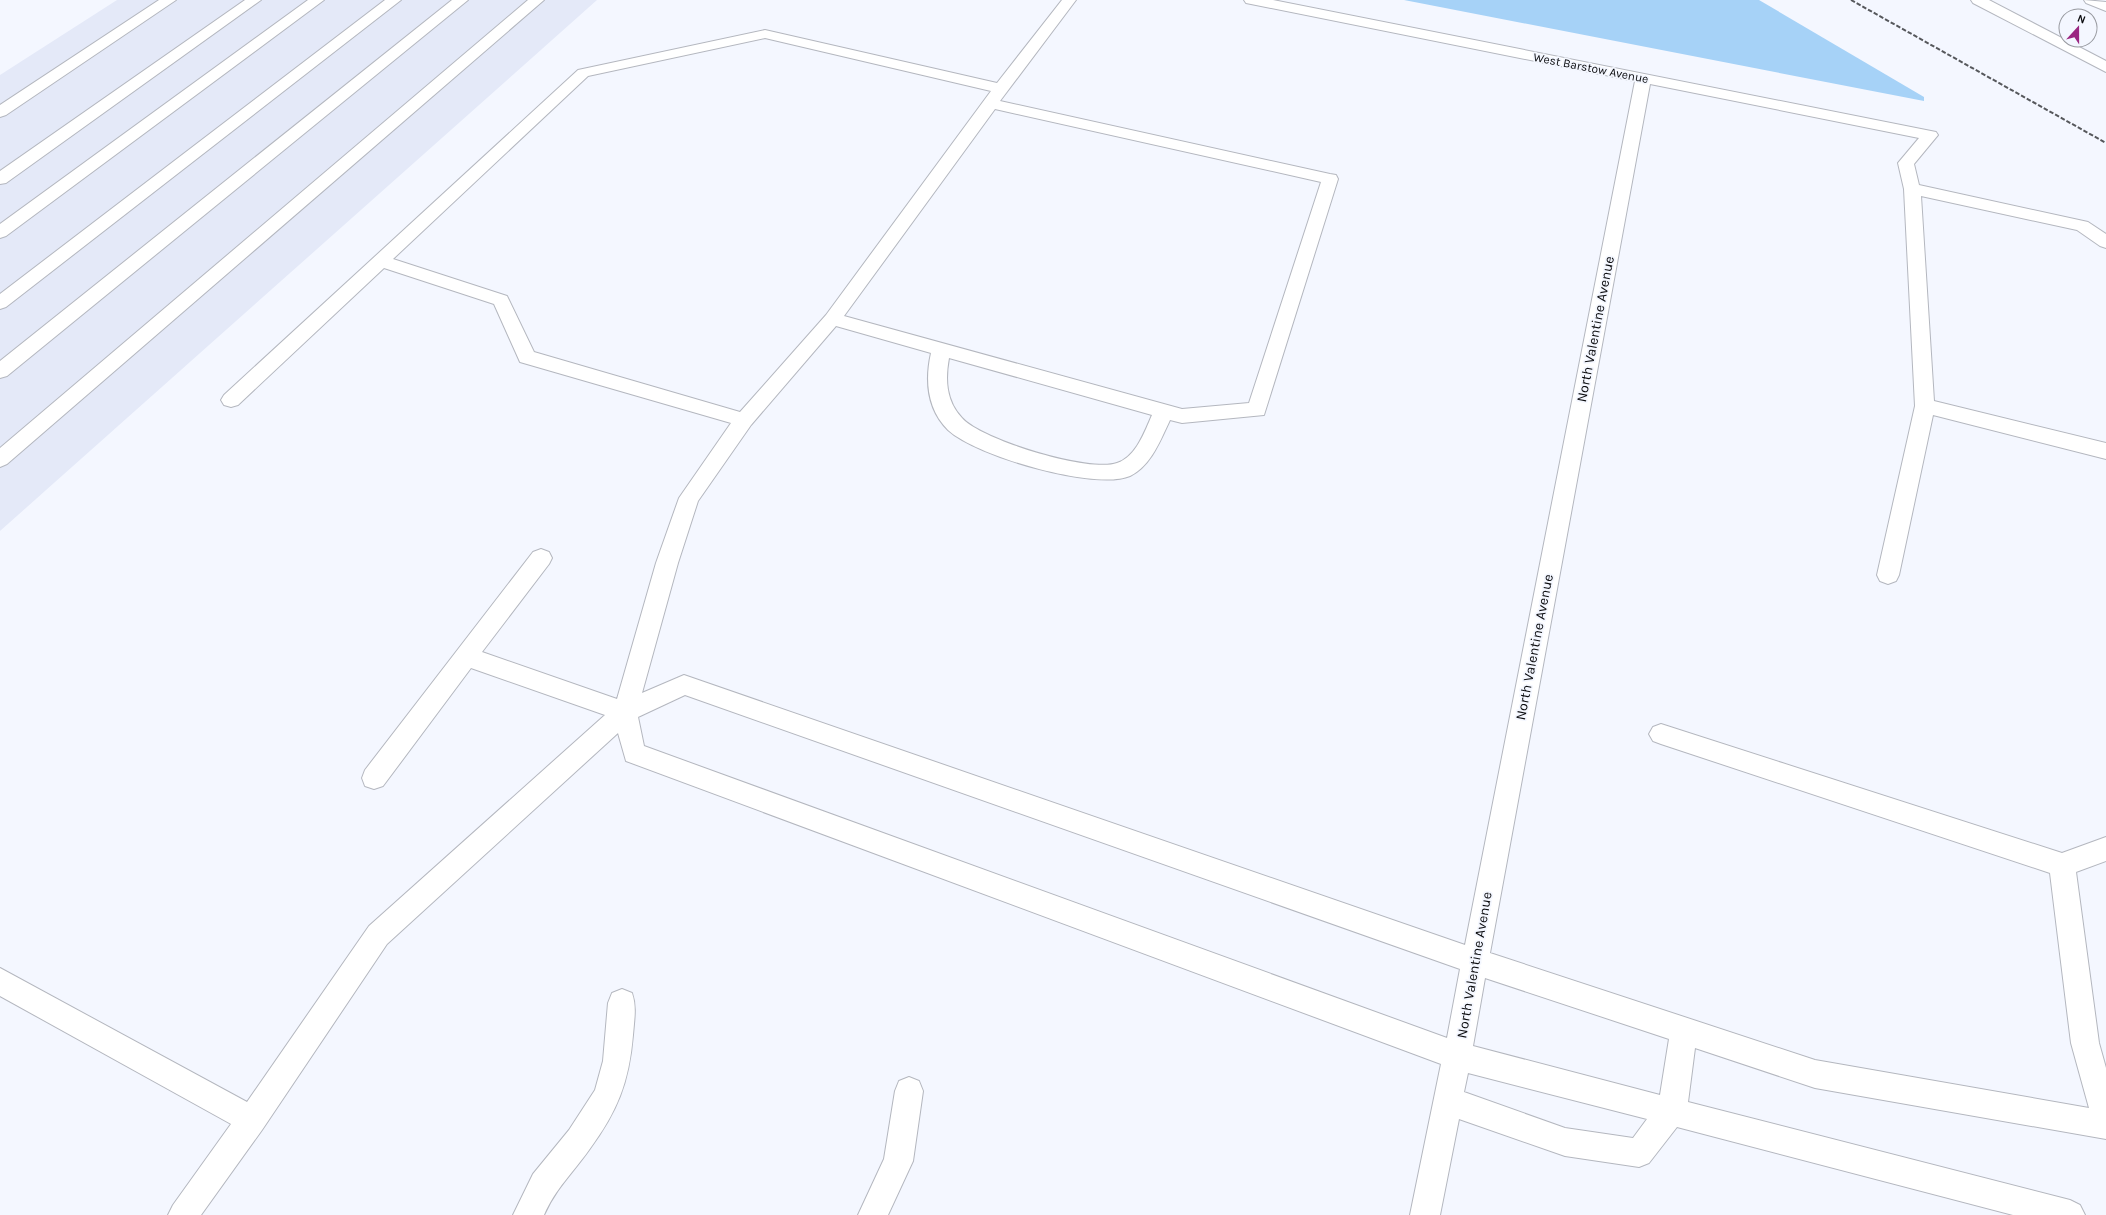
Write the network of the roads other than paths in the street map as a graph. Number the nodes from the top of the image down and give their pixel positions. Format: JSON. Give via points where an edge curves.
{"nodes":[{"id":1,"x":169,"y":0,"type":"edge"},
{"id":2,"x":254,"y":0,"type":"edge"},
{"id":3,"x":317,"y":0,"type":"edge"},
{"id":4,"x":394,"y":0,"type":"edge"},
{"id":5,"x":461,"y":0,"type":"edge"},
{"id":6,"x":537,"y":0,"type":"edge"},
{"id":7,"x":1069,"y":0,"type":"edge"},
{"id":8,"x":1251,"y":0,"type":"edge"},
{"id":9,"x":1978,"y":0,"type":"edge"},
{"id":10,"x":2091,"y":0,"type":"edge"},
{"id":11,"x":2106,"y":7,"type":"edge"},
{"id":12,"x":2106,"y":67,"type":"edge"},
{"id":13,"x":1642,"y":79,"type":"junction"},
{"id":14,"x":995,"y":96,"type":"junction"},
{"id":15,"x":0,"y":112,"type":"edge"},
{"id":16,"x":0,"y":179,"type":"edge"},
{"id":17,"x":1912,"y":189,"type":"junction"},
{"id":18,"x":0,"y":232,"type":"edge"},
{"id":19,"x":2106,"y":242,"type":"edge"},
{"id":20,"x":380,"y":261,"type":"junction"},
{"id":21,"x":0,"y":303,"type":"edge"},
{"id":22,"x":832,"y":318,"type":"junction"},
{"id":23,"x":942,"y":349,"type":"junction"},
{"id":24,"x":0,"y":371,"type":"edge"},
{"id":25,"x":231,"y":400,"type":"dead end"},
{"id":26,"x":1924,"y":406,"type":"junction"},
{"id":27,"x":1164,"y":411,"type":"junction"},
{"id":28,"x":744,"y":420,"type":"junction"},
{"id":29,"x":2106,"y":451,"type":"edge"},
{"id":30,"x":0,"y":459,"type":"edge"},
{"id":31,"x":541,"y":558,"type":"dead end"},
{"id":32,"x":1888,"y":575,"type":"dead end"},
{"id":33,"x":468,"y":657,"type":"junction"},
{"id":34,"x":625,"y":712,"type":"junction"},
{"id":35,"x":1661,"y":734,"type":"dead end"},
{"id":36,"x":374,"y":778,"type":"dead end"},
{"id":37,"x":2106,"y":849,"type":"edge"},
{"id":38,"x":2062,"y":865,"type":"junction"},
{"id":39,"x":1474,"y":961,"type":"junction"},
{"id":40,"x":0,"y":981,"type":"edge"},
{"id":41,"x":622,"y":1003,"type":"dead end"},
{"id":42,"x":1684,"y":1030,"type":"junction"},
{"id":43,"x":1457,"y":1056,"type":"junction"},
{"id":44,"x":909,"y":1091,"type":"dead end"},
{"id":45,"x":1448,"y":1101,"type":"junction"},
{"id":46,"x":1672,"y":1112,"type":"junction"},
{"id":47,"x":2106,"y":1116,"type":"edge"},
{"id":48,"x":252,"y":1120,"type":"junction"},
{"id":49,"x":2106,"y":1125,"type":"edge"},
{"id":50,"x":183,"y":1215,"type":"edge"},
{"id":51,"x":528,"y":1215,"type":"edge"},
{"id":52,"x":873,"y":1215,"type":"edge"},
{"id":53,"x":1425,"y":1215,"type":"edge"},
{"id":54,"x":2070,"y":1215,"type":"edge"}],
"edges":[{"from":1,"to":15,"type":"street"},
{"from":2,"to":16,"type":"street"},
{"from":3,"to":18,"type":"street"},
{"from":4,"to":21,"type":"street"},
{"from":5,"to":24,"type":"street"},
{"from":6,"to":30,"type":"street"},
{"from":7,"to":14,"type":"street"},
{"from":8,"to":13,"type":"street","name":"West Barstow Avenue"},
{"from":9,"to":12,"type":"street"},
{"from":10,"to":11,"type":"street"},
{"from":13,"to":17,"type":"street","name":"West Barstow Avenue","via":[[1930,135],[1906,163]]},
{"from":13,"to":39,"type":"street","name":"North Valentine Avenue"},
{"from":14,"to":20,"type":"street","via":[[765,34],[583,73]]},
{"from":14,"to":22,"type":"street"},
{"from":14,"to":27,"type":"street","via":[[1330,178],[1257,410],[1182,416]]},
{"from":17,"to":19,"type":"street","via":[[2082,226]]},
{"from":17,"to":26,"type":"street"},
{"from":20,"to":25,"type":"street"},
{"from":20,"to":28,"type":"street","via":[[501,300],[528,357]]},
{"from":22,"to":23,"type":"street"},
{"from":22,"to":28,"type":"street"},
{"from":23,"to":27,"type":"street"},
{"from":23,"to":27,"type":"street","via":[[936,375],[940,401],[955,425],[995,447],[1059,466],[1104,474],[1123,470],[1140,457]]},
{"from":26,"to":29,"type":"street"},
{"from":26,"to":32,"type":"street"},
{"from":28,"to":34,"type":"street","via":[[689,498],[667,563]]},
{"from":31,"to":33,"type":"street"},
{"from":33,"to":34,"type":"street"},
{"from":33,"to":36,"type":"street"},
{"from":34,"to":39,"type":"street","via":[[684,685]]},
{"from":34,"to":43,"type":"street","via":[[634,752]]},
{"from":34,"to":48,"type":"street","via":[[378,935]]},
{"from":35,"to":38,"type":"street"},
{"from":37,"to":38,"type":"street"},
{"from":38,"to":47,"type":"street","via":[[2085,1043]]},
{"from":39,"to":42,"type":"street"},
{"from":39,"to":43,"type":"street","name":"North Valentine Avenue"},
{"from":40,"to":48,"type":"street"},
{"from":41,"to":51,"type":"street","via":[[617,1061],[607,1098],[579,1140],[543,1184]]},
{"from":42,"to":46,"type":"street"},
{"from":42,"to":49,"type":"street","via":[[1815,1074]]},
{"from":43,"to":45,"type":"street","name":"North Valentine Avenue"},
{"from":43,"to":46,"type":"street"},
{"from":44,"to":52,"type":"street","via":[[898,1161]]},
{"from":45,"to":46,"type":"street","via":[[1565,1142],[1639,1153]]},
{"from":45,"to":53,"type":"street","name":"North Valentine Avenue"},
{"from":46,"to":54,"type":"street"},
{"from":48,"to":50,"type":"street"}]}
